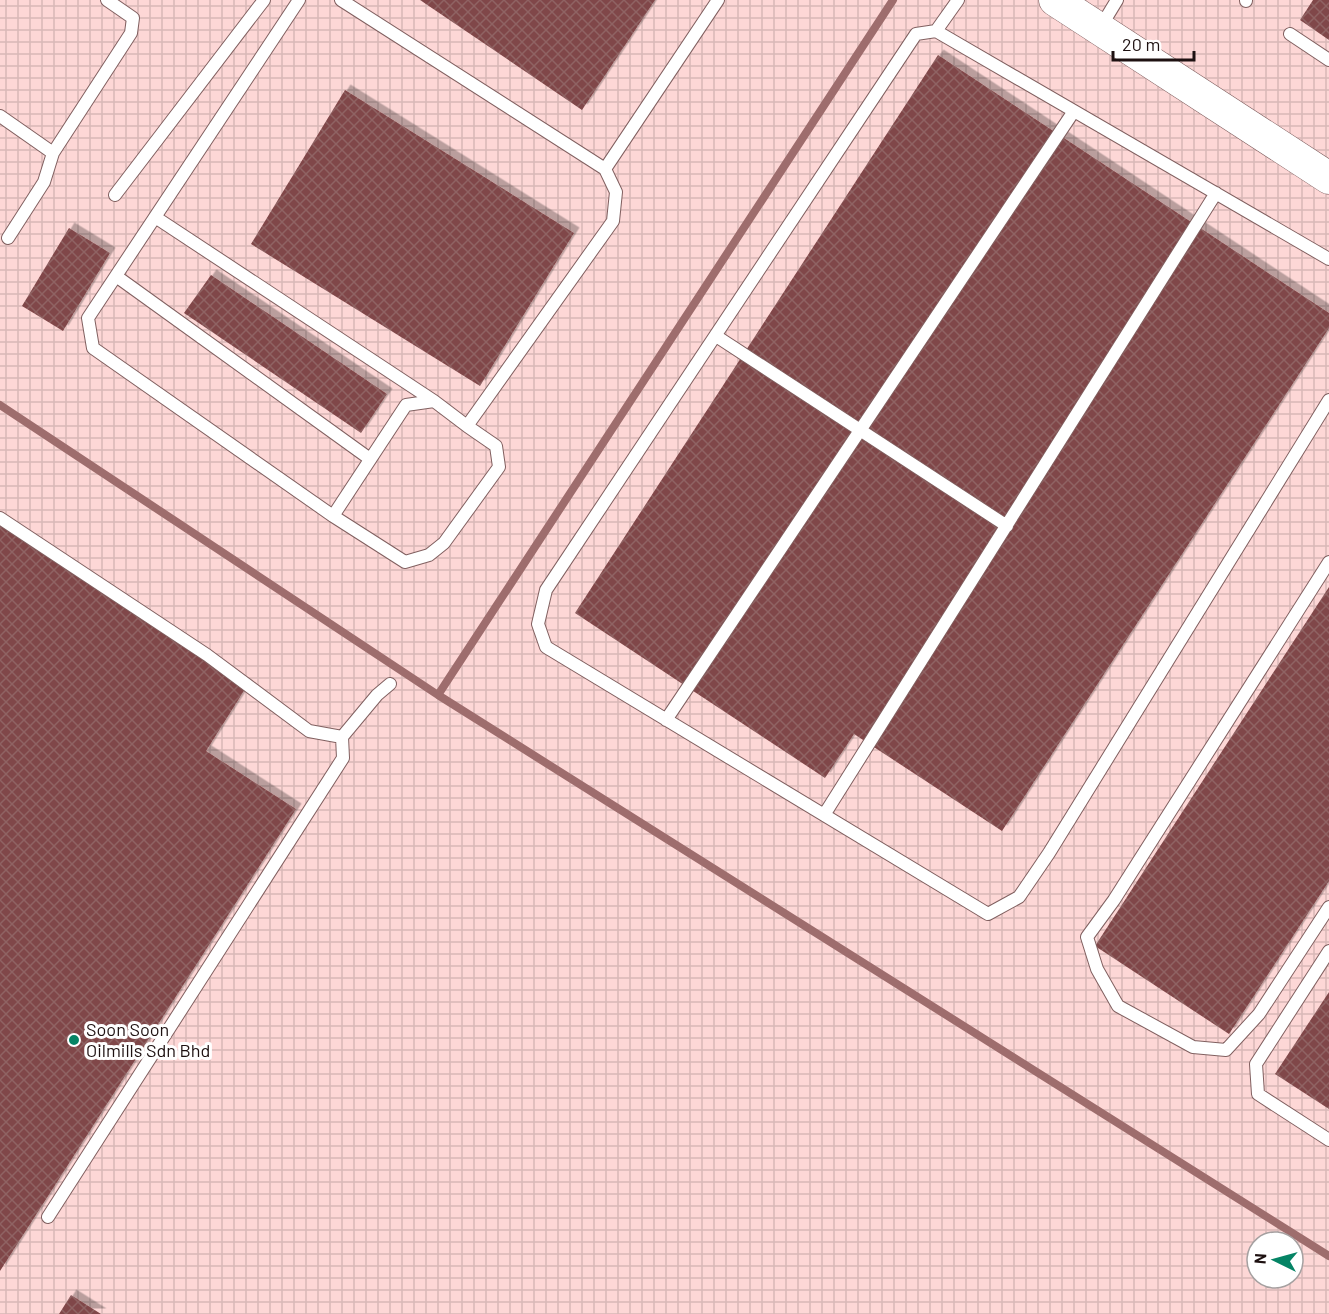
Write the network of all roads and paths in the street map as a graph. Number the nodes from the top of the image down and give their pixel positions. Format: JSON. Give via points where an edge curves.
{"nodes":[{"id":1,"x":107,"y":0,"type":"edge"},
{"id":2,"x":264,"y":0,"type":"edge"},
{"id":3,"x":299,"y":0,"type":"edge"},
{"id":4,"x":341,"y":0,"type":"edge"},
{"id":5,"x":718,"y":0,"type":"edge"},
{"id":6,"x":958,"y":0,"type":"edge"},
{"id":7,"x":1055,"y":0,"type":"edge"},
{"id":8,"x":1117,"y":0,"type":"edge"},
{"id":9,"x":1099,"y":29,"type":"junction"},
{"id":10,"x":936,"y":31,"type":"junction"},
{"id":11,"x":1290,"y":34,"type":"dead end"},
{"id":12,"x":1329,"y":60,"type":"edge"},
{"id":13,"x":1074,"y":111,"type":"junction"},
{"id":14,"x":0,"y":116,"type":"edge"},
{"id":15,"x":53,"y":153,"type":"junction"},
{"id":16,"x":605,"y":170,"type":"junction"},
{"id":17,"x":1329,"y":178,"type":"edge"},
{"id":18,"x":1216,"y":193,"type":"junction"},
{"id":19,"x":115,"y":195,"type":"dead end"},
{"id":20,"x":155,"y":217,"type":"junction"},
{"id":21,"x":8,"y":238,"type":"dead end"},
{"id":22,"x":1329,"y":259,"type":"edge"},
{"id":23,"x":116,"y":276,"type":"junction"},
{"id":24,"x":716,"y":336,"type":"junction"},
{"id":25,"x":1329,"y":400,"type":"edge"},
{"id":26,"x":434,"y":401,"type":"junction"},
{"id":27,"x":467,"y":426,"type":"junction"},
{"id":28,"x":861,"y":429,"type":"junction"},
{"id":29,"x":370,"y":459,"type":"junction"},
{"id":30,"x":333,"y":516,"type":"junction"},
{"id":31,"x":0,"y":518,"type":"edge"},
{"id":32,"x":1007,"y":526,"type":"junction"},
{"id":33,"x":1329,"y":562,"type":"edge"},
{"id":34,"x":390,"y":684,"type":"dead end"},
{"id":35,"x":666,"y":720,"type":"junction"},
{"id":36,"x":342,"y":737,"type":"junction"},
{"id":37,"x":824,"y":815,"type":"junction"},
{"id":38,"x":1329,"y":907,"type":"edge"},
{"id":39,"x":1329,"y":951,"type":"edge"},
{"id":40,"x":1329,"y":1140,"type":"edge"},
{"id":41,"x":48,"y":1217,"type":"dead end"}],
"edges":[{"from":1,"to":15,"type":"lane","via":[[133,18],[131,33]]},
{"from":2,"to":19,"type":"lane"},
{"from":3,"to":20,"type":"lane"},
{"from":4,"to":16,"type":"lane"},
{"from":5,"to":16,"type":"lane"},
{"from":6,"to":10,"type":"lane"},
{"from":7,"to":9,"type":"street"},
{"from":8,"to":9,"type":"lane"},
{"from":9,"to":17,"type":"street"},
{"from":10,"to":13,"type":"lane"},
{"from":10,"to":24,"type":"lane","via":[[916,34]]},
{"from":11,"to":12,"type":"lane"},
{"from":13,"to":18,"type":"lane"},
{"from":13,"to":28,"type":"lane"},
{"from":14,"to":15,"type":"lane"},
{"from":15,"to":21,"type":"lane","via":[[44,182]]},
{"from":16,"to":27,"type":"lane","via":[[616,192],[613,221]]},
{"from":18,"to":22,"type":"lane"},
{"from":18,"to":32,"type":"lane"},
{"from":20,"to":23,"type":"lane"},
{"from":20,"to":26,"type":"lane"},
{"from":23,"to":29,"type":"lane"},
{"from":23,"to":30,"type":"lane","via":[[88,318],[93,348]]},
{"from":24,"to":28,"type":"lane"},
{"from":24,"to":35,"type":"lane","via":[[546,590],[538,624],[546,647]]},
{"from":25,"to":37,"type":"lane","via":[[1019,897],[988,914]]},
{"from":26,"to":27,"type":"lane"},
{"from":26,"to":29,"type":"lane","via":[[406,405]]},
{"from":27,"to":30,"type":"lane","via":[[496,446],[499,467],[444,543],[429,555],[405,562]]},
{"from":28,"to":32,"type":"lane"},
{"from":28,"to":35,"type":"lane"},
{"from":29,"to":30,"type":"lane"},
{"from":31,"to":36,"type":"lane","via":[[207,655],[309,731]]},
{"from":32,"to":37,"type":"lane"},
{"from":33,"to":38,"type":"lane","via":[[1087,937],[1097,969],[1118,1006],[1193,1047],[1226,1050],[1259,1014]]},
{"from":34,"to":36,"type":"lane"},
{"from":35,"to":37,"type":"lane"},
{"from":36,"to":41,"type":"lane","via":[[343,758]]},
{"from":39,"to":40,"type":"lane","via":[[1256,1064],[1258,1094]]}]}
